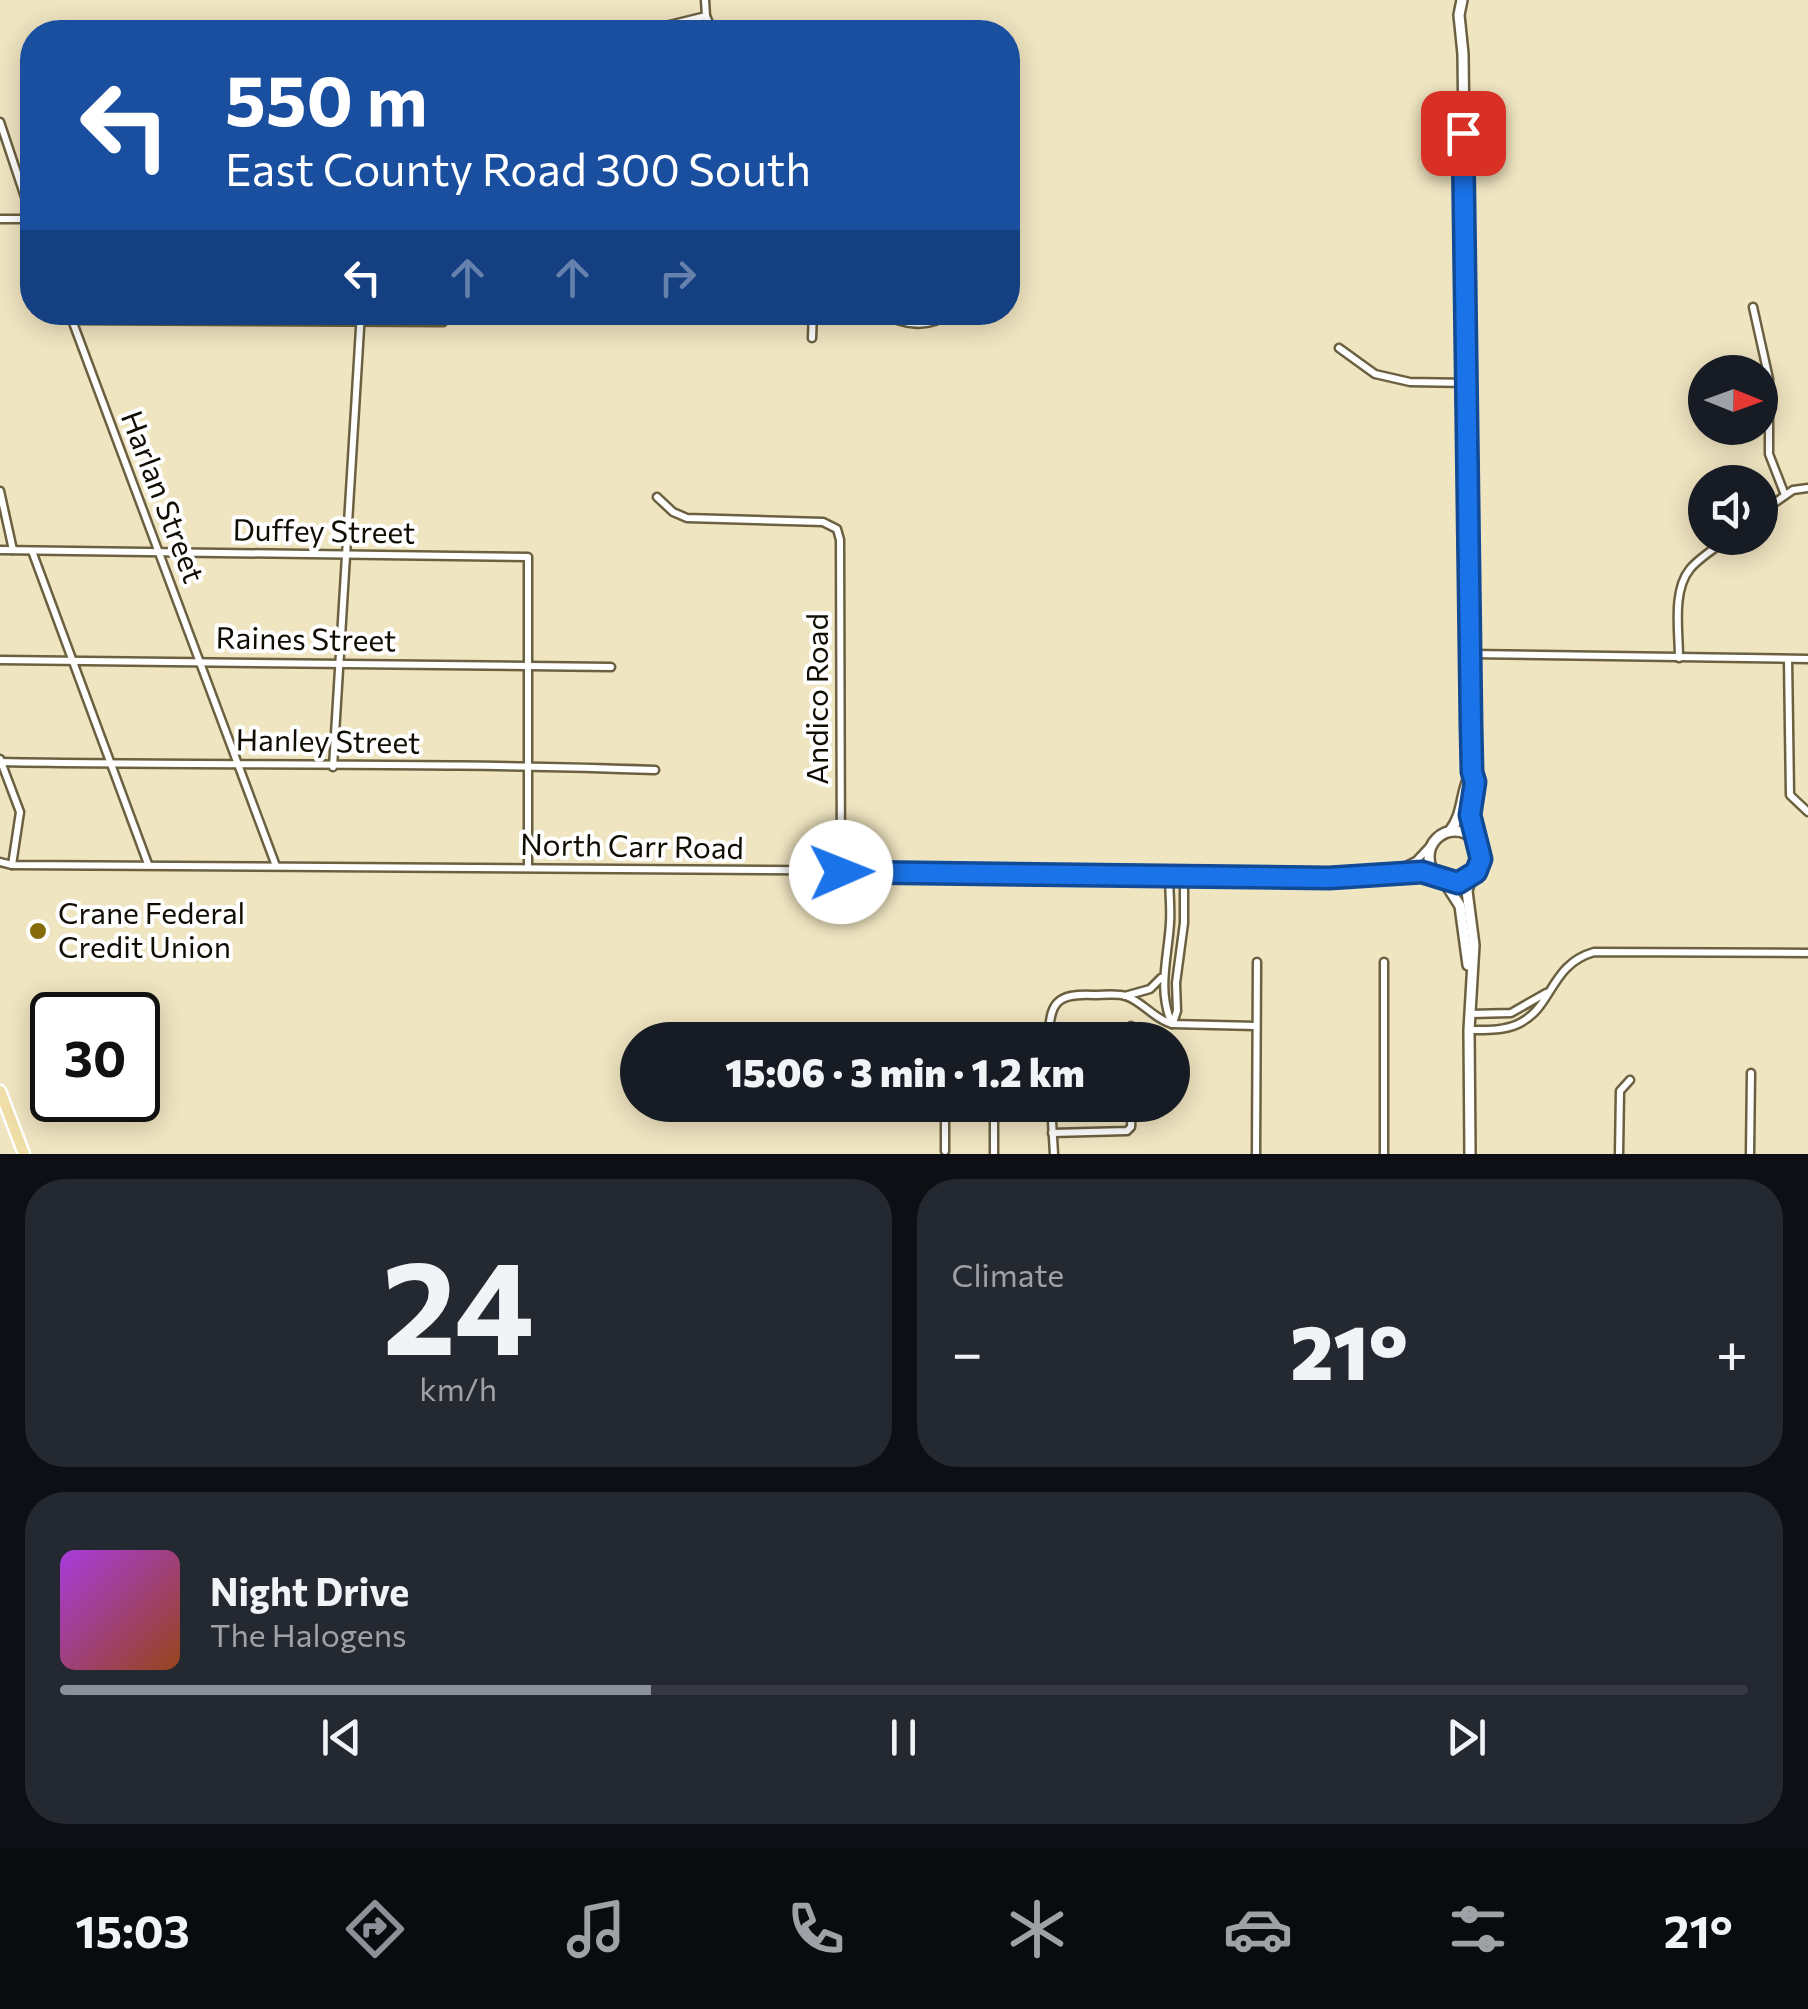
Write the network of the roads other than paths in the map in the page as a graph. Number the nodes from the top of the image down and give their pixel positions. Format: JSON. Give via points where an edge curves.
{"nodes":[{"id":1,"x":705,"y":0,"type":"edge"},
{"id":2,"x":1450,"y":0,"type":"edge"},
{"id":3,"x":1462,"y":0,"type":"edge"},
{"id":4,"x":1460,"y":14,"type":"junction"},
{"id":5,"x":706,"y":16,"type":"junction"},
{"id":6,"x":690,"y":20,"type":"edge"},
{"id":7,"x":708,"y":20,"type":"edge"},
{"id":8,"x":0,"y":122,"type":"edge"},
{"id":9,"x":20,"y":180,"type":"edge"},
{"id":10,"x":1753,"y":307,"type":"dead end"},
{"id":11,"x":74,"y":325,"type":"edge"},
{"id":12,"x":360,"y":325,"type":"edge"},
{"id":13,"x":813,"y":325,"type":"edge"},
{"id":14,"x":812,"y":338,"type":"dead end"},
{"id":15,"x":1339,"y":348,"type":"dead end"},
{"id":16,"x":1469,"y":383,"type":"junction"},
{"id":17,"x":1808,"y":488,"type":"edge"},
{"id":18,"x":0,"y":491,"type":"edge"},
{"id":19,"x":1785,"y":495,"type":"junction"},
{"id":20,"x":657,"y":498,"type":"dead end"},
{"id":21,"x":1778,"y":500,"type":"edge"},
{"id":22,"x":0,"y":550,"type":"edge"},
{"id":23,"x":13,"y":550,"type":"junction"},
{"id":24,"x":32,"y":551,"type":"junction"},
{"id":25,"x":160,"y":552,"type":"junction"},
{"id":26,"x":345,"y":555,"type":"junction"},
{"id":27,"x":1707,"y":555,"type":"edge"},
{"id":28,"x":1471,"y":654,"type":"junction"},
{"id":29,"x":1679,"y":658,"type":"junction"},
{"id":30,"x":1808,"y":659,"type":"edge"},
{"id":31,"x":0,"y":660,"type":"edge"},
{"id":32,"x":1788,"y":660,"type":"junction"},
{"id":33,"x":201,"y":661,"type":"junction"},
{"id":34,"x":70,"y":662,"type":"junction"},
{"id":35,"x":339,"y":663,"type":"junction"},
{"id":36,"x":527,"y":665,"type":"junction"},
{"id":37,"x":611,"y":668,"type":"dead end"},
{"id":38,"x":0,"y":761,"type":"edge"},
{"id":39,"x":240,"y":763,"type":"junction"},
{"id":40,"x":109,"y":764,"type":"junction"},
{"id":41,"x":528,"y":766,"type":"junction"},
{"id":42,"x":332,"y":767,"type":"junction"},
{"id":43,"x":655,"y":770,"type":"dead end"},
{"id":44,"x":1472,"y":772,"type":"junction"},
{"id":45,"x":1808,"y":812,"type":"edge"},
{"id":46,"x":1450,"y":831,"type":"junction"},
{"id":47,"x":1474,"y":839,"type":"junction"},
{"id":48,"x":1431,"y":845,"type":"junction"},
{"id":49,"x":0,"y":862,"type":"edge"},
{"id":50,"x":148,"y":864,"type":"junction"},
{"id":51,"x":12,"y":865,"type":"junction"},
{"id":52,"x":276,"y":866,"type":"junction"},
{"id":53,"x":528,"y":868,"type":"junction"},
{"id":54,"x":841,"y":872,"type":"junction"},
{"id":55,"x":1169,"y":874,"type":"junction"},
{"id":56,"x":1184,"y":875,"type":"junction"},
{"id":57,"x":1384,"y":876,"type":"junction"},
{"id":58,"x":1440,"y":878,"type":"junction"},
{"id":59,"x":1470,"y":878,"type":"junction"},
{"id":60,"x":1808,"y":953,"type":"edge"},
{"id":61,"x":1257,"y":962,"type":"dead end"},
{"id":62,"x":1384,"y":962,"type":"dead end"},
{"id":63,"x":1470,"y":973,"type":"junction"},
{"id":64,"x":1162,"y":977,"type":"junction"},
{"id":65,"x":1547,"y":992,"type":"junction"},
{"id":66,"x":1125,"y":996,"type":"junction"},
{"id":67,"x":1470,"y":1014,"type":"junction"},
{"id":68,"x":1051,"y":1022,"type":"edge"},
{"id":69,"x":1165,"y":1022,"type":"edge"},
{"id":70,"x":1171,"y":1022,"type":"edge"},
{"id":71,"x":1173,"y":1022,"type":"edge"},
{"id":72,"x":1190,"y":1024,"type":"edge"},
{"id":73,"x":1256,"y":1026,"type":"junction"},
{"id":74,"x":1469,"y":1030,"type":"junction"},
{"id":75,"x":1751,"y":1074,"type":"dead end"},
{"id":76,"x":1630,"y":1080,"type":"dead end"},
{"id":77,"x":0,"y":1092,"type":"edge"},
{"id":78,"x":3,"y":1107,"type":"edge"},
{"id":79,"x":945,"y":1122,"type":"edge"},
{"id":80,"x":994,"y":1122,"type":"edge"},
{"id":81,"x":1052,"y":1122,"type":"edge"},
{"id":82,"x":1131,"y":1122,"type":"edge"},
{"id":83,"x":1052,"y":1132,"type":"junction"},
{"id":84,"x":944,"y":1152,"type":"dead end"},
{"id":85,"x":24,"y":1154,"type":"edge"},
{"id":86,"x":994,"y":1154,"type":"edge"},
{"id":87,"x":1054,"y":1154,"type":"edge"},
{"id":88,"x":1256,"y":1154,"type":"edge"},
{"id":89,"x":1384,"y":1154,"type":"edge"},
{"id":90,"x":1470,"y":1154,"type":"edge"},
{"id":91,"x":1620,"y":1154,"type":"edge"},
{"id":92,"x":1750,"y":1154,"type":"edge"}],
"edges":[{"from":1,"to":5,"type":"street"},
{"from":2,"to":4,"type":"street"},
{"from":3,"to":4,"type":"street"},
{"from":4,"to":16,"type":"street"},
{"from":5,"to":6,"type":"street"},
{"from":5,"to":7,"type":"street"},
{"from":8,"to":9,"type":"street"},
{"from":10,"to":19,"type":"street","via":[[1769,379],[1769,454]]},
{"from":11,"to":25,"type":"street","name":"Harlan Street"},
{"from":12,"to":26,"type":"street"},
{"from":13,"to":14,"type":"street"},
{"from":15,"to":16,"type":"street","via":[[1375,374]]},
{"from":16,"to":28,"type":"street"},
{"from":17,"to":19,"type":"street"},
{"from":18,"to":23,"type":"street"},
{"from":19,"to":21,"type":"street"},
{"from":20,"to":54,"type":"street","name":"Andico Road","via":[[687,518],[835,527]]},
{"from":22,"to":23,"type":"street","name":"Duffey Street"},
{"from":23,"to":24,"type":"street","name":"Duffey Street"},
{"from":24,"to":25,"type":"street","name":"Duffey Street"},
{"from":24,"to":34,"type":"street"},
{"from":25,"to":26,"type":"street","name":"Duffey Street"},
{"from":25,"to":33,"type":"street","name":"Harlan Street"},
{"from":26,"to":35,"type":"street"},
{"from":26,"to":36,"type":"street","name":"Duffey Street","via":[[528,557]]},
{"from":27,"to":29,"type":"street","via":[[1684,580]]},
{"from":28,"to":29,"type":"street"},
{"from":28,"to":44,"type":"street"},
{"from":29,"to":32,"type":"street"},
{"from":30,"to":32,"type":"street"},
{"from":31,"to":34,"type":"street","name":"Raines Street"},
{"from":32,"to":45,"type":"street","via":[[1790,794]]},
{"from":33,"to":34,"type":"street","name":"Raines Street"},
{"from":33,"to":35,"type":"street","name":"Raines Street"},
{"from":33,"to":39,"type":"street","name":"Harlan Street"},
{"from":34,"to":40,"type":"street"},
{"from":35,"to":36,"type":"street","name":"Raines Street"},
{"from":35,"to":42,"type":"street"},
{"from":36,"to":37,"type":"street","name":"Raines Street"},
{"from":36,"to":41,"type":"street"},
{"from":38,"to":40,"type":"street","name":"Hanley Street"},
{"from":38,"to":51,"type":"street","via":[[20,812]]},
{"from":39,"to":40,"type":"street","name":"Hanley Street"},
{"from":39,"to":42,"type":"street","name":"Hanley Street"},
{"from":39,"to":52,"type":"street","name":"Harlan Street"},
{"from":40,"to":50,"type":"street"},
{"from":41,"to":42,"type":"street","name":"Hanley Street"},
{"from":41,"to":43,"type":"street","name":"Hanley Street"},
{"from":41,"to":53,"type":"street"},
{"from":44,"to":46,"type":"street"},
{"from":44,"to":47,"type":"street"},
{"from":46,"to":47,"type":"street"},
{"from":46,"to":48,"type":"street"},
{"from":47,"to":59,"type":"street","via":[[1481,859]]},
{"from":48,"to":57,"type":"street","via":[[1407,867]]},
{"from":48,"to":58,"type":"street","via":[[1429,861]]},
{"from":49,"to":51,"type":"street","name":"North Carr Road"},
{"from":50,"to":51,"type":"street","name":"North Carr Road"},
{"from":50,"to":52,"type":"street","name":"North Carr Road"},
{"from":52,"to":53,"type":"street","name":"North Carr Road"},
{"from":53,"to":54,"type":"street","name":"North Carr Road"},
{"from":54,"to":55,"type":"street","name":"North Carr Road"},
{"from":55,"to":56,"type":"street","name":"North Carr Road"},
{"from":55,"to":64,"type":"street"},
{"from":56,"to":57,"type":"street","name":"North Carr Road"},
{"from":56,"to":71,"type":"street"},
{"from":57,"to":58,"type":"street","name":"North Carr Road","via":[[1422,872]]},
{"from":58,"to":59,"type":"street"},
{"from":58,"to":63,"type":"street","via":[[1460,906]]},
{"from":59,"to":63,"type":"street"},
{"from":60,"to":65,"type":"street","via":[[1602,951],[1574,960]]},
{"from":61,"to":73,"type":"street"},
{"from":62,"to":89,"type":"street"},
{"from":63,"to":67,"type":"street"},
{"from":64,"to":66,"type":"street","via":[[1150,989]]},
{"from":64,"to":70,"type":"street"},
{"from":65,"to":67,"type":"street","via":[[1511,1014]]},
{"from":65,"to":74,"type":"street","via":[[1520,1023]]},
{"from":66,"to":68,"type":"street","via":[[1064,996]]},
{"from":66,"to":69,"type":"street"},
{"from":67,"to":74,"type":"street"},
{"from":72,"to":73,"type":"street"},
{"from":73,"to":88,"type":"street"},
{"from":74,"to":90,"type":"street"},
{"from":75,"to":92,"type":"street"},
{"from":76,"to":91,"type":"street","via":[[1620,1091]]},
{"from":77,"to":78,"type":"main road"},
{"from":78,"to":85,"type":"main road"},
{"from":79,"to":84,"type":"street"},
{"from":80,"to":86,"type":"street"},
{"from":81,"to":83,"type":"street"},
{"from":82,"to":83,"type":"street","via":[[1130,1130],[1120,1133]]},
{"from":83,"to":87,"type":"street"}]}
